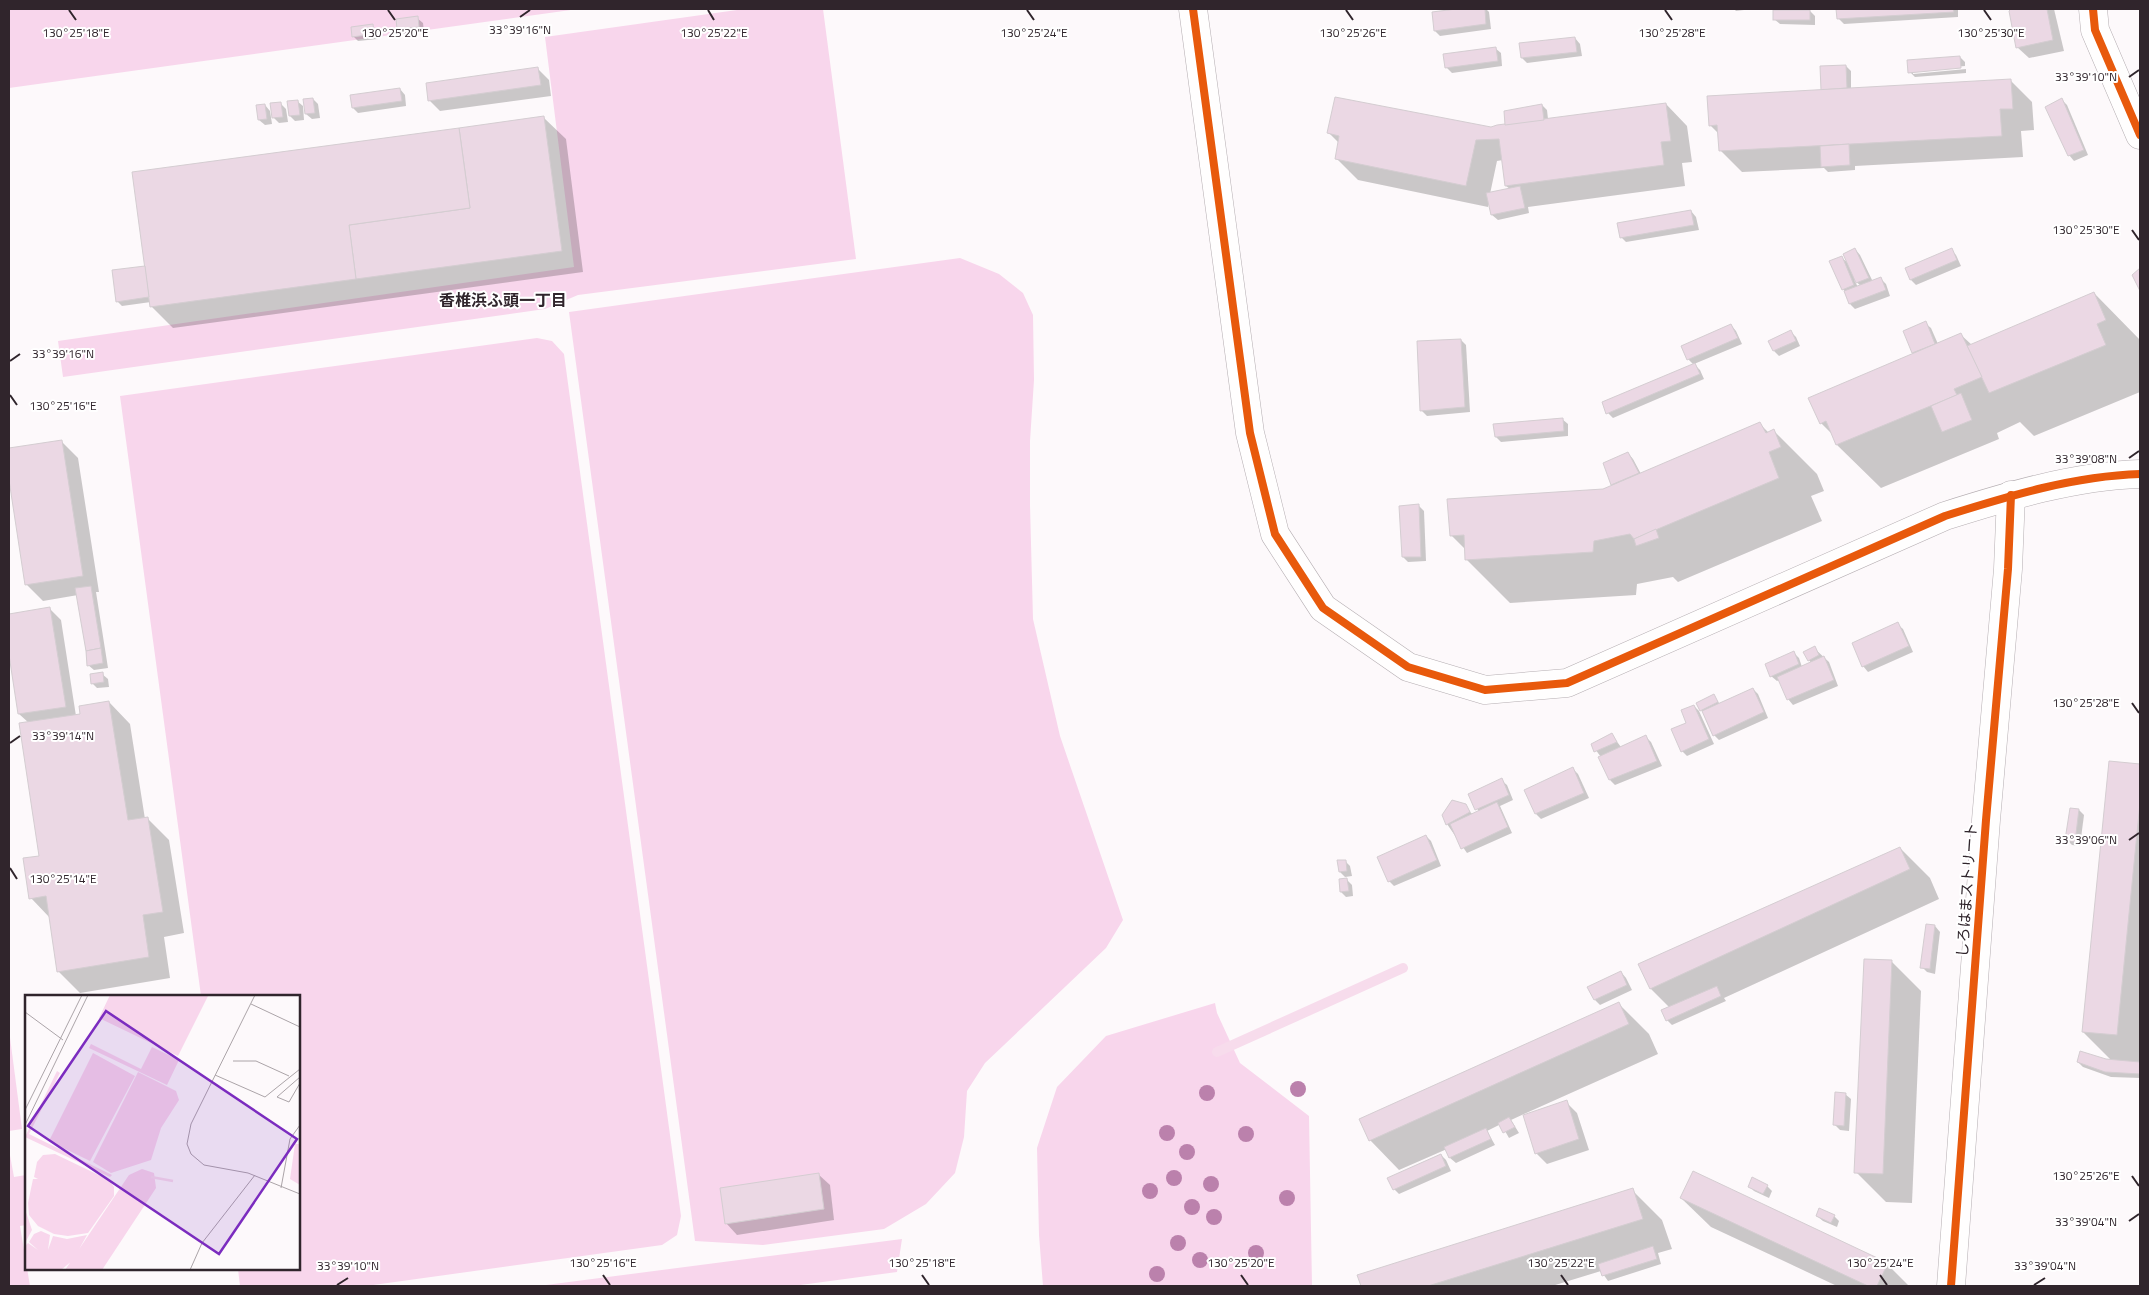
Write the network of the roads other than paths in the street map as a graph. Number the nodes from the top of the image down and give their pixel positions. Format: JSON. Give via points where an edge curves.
{"nodes":[{"id":1,"x":1193,"y":9,"type":"edge"},
{"id":2,"x":2093,"y":9,"type":"edge"},
{"id":3,"x":2140,"y":135,"type":"edge"},
{"id":4,"x":2140,"y":474,"type":"edge"},
{"id":5,"x":2011,"y":495,"type":"junction"},
{"id":6,"x":1951,"y":1286,"type":"edge"}],
"edges":[{"from":1,"to":5,"type":"street","via":[[1250,433],[1275,534],[1323,608],[1408,667],[1485,690],[1567,684],[1945,516]]},
{"from":2,"to":3,"type":"street","via":[[2095,30]]},
{"from":4,"to":5,"type":"street","via":[[2114,474]]},
{"from":5,"to":6,"type":"street","name":"しろはまストリート","via":[[2008,569]]}]}
